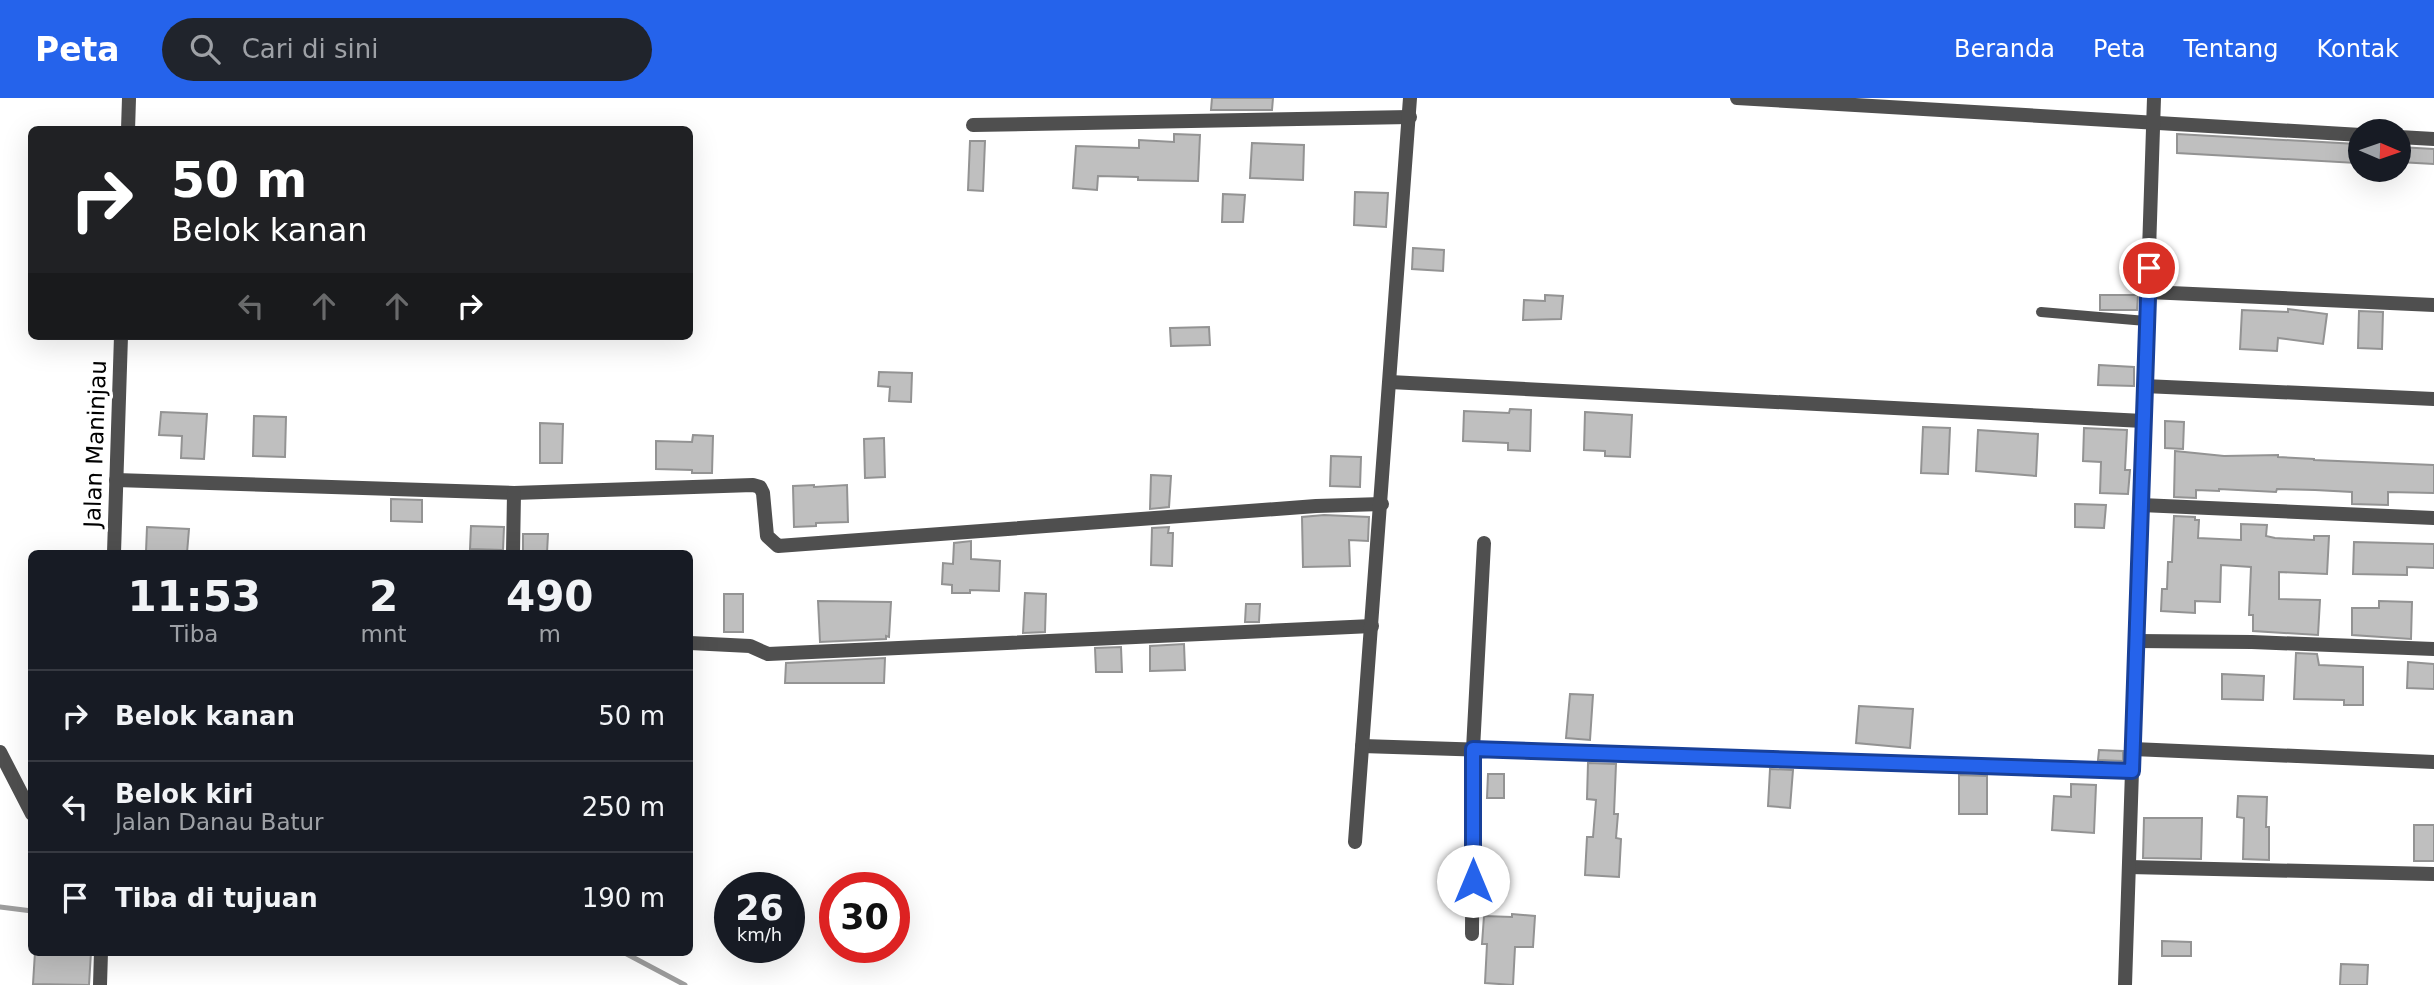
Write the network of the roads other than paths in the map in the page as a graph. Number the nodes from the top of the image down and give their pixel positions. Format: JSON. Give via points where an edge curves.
{"nodes":[{"id":1,"x":129,"y":98,"type":"edge"},
{"id":2,"x":1410,"y":98,"type":"edge"},
{"id":3,"x":1737,"y":98,"type":"edge"},
{"id":4,"x":2154,"y":98,"type":"edge"},
{"id":5,"x":1410,"y":117,"type":"junction"},
{"id":6,"x":2153,"y":122,"type":"junction"},
{"id":7,"x":972,"y":125,"type":"dead end"},
{"id":8,"x":128,"y":126,"type":"edge"},
{"id":9,"x":2348,"y":134,"type":"edge"},
{"id":10,"x":2412,"y":138,"type":"edge"},
{"id":11,"x":2434,"y":139,"type":"edge"},
{"id":12,"x":2148,"y":292,"type":"junction"},
{"id":13,"x":2434,"y":305,"type":"edge"},
{"id":14,"x":2041,"y":312,"type":"dead end"},
{"id":15,"x":2146,"y":321,"type":"junction"},
{"id":16,"x":121,"y":340,"type":"edge"},
{"id":17,"x":1390,"y":382,"type":"junction"},
{"id":18,"x":2144,"y":386,"type":"junction"},
{"id":19,"x":2434,"y":399,"type":"edge"},
{"id":20,"x":2143,"y":421,"type":"junction"},
{"id":21,"x":116,"y":481,"type":"junction"},
{"id":22,"x":514,"y":493,"type":"junction"},
{"id":23,"x":1382,"y":504,"type":"junction"},
{"id":24,"x":2141,"y":505,"type":"junction"},
{"id":25,"x":2434,"y":518,"type":"edge"},
{"id":26,"x":1483,"y":543,"type":"dead end"},
{"id":27,"x":114,"y":550,"type":"edge"},
{"id":28,"x":513,"y":550,"type":"edge"},
{"id":29,"x":1372,"y":626,"type":"junction"},
{"id":30,"x":2136,"y":641,"type":"junction"},
{"id":31,"x":693,"y":643,"type":"edge"},
{"id":32,"x":2434,"y":649,"type":"edge"},
{"id":33,"x":1362,"y":746,"type":"junction"},
{"id":34,"x":1473,"y":749,"type":"junction"},
{"id":35,"x":2133,"y":749,"type":"junction"},
{"id":36,"x":0,"y":752,"type":"edge"},
{"id":37,"x":2434,"y":762,"type":"edge"},
{"id":38,"x":2132,"y":771,"type":"junction"},
{"id":39,"x":28,"y":806,"type":"edge"},
{"id":40,"x":1355,"y":842,"type":"dead end"},
{"id":41,"x":2129,"y":867,"type":"junction"},
{"id":42,"x":2434,"y":874,"type":"edge"},
{"id":43,"x":1472,"y":934,"type":"dead end"},
{"id":44,"x":101,"y":956,"type":"edge"},
{"id":45,"x":100,"y":985,"type":"edge"},
{"id":46,"x":2125,"y":985,"type":"edge"}],
"edges":[{"from":1,"to":8,"type":"street"},
{"from":2,"to":5,"type":"street"},
{"from":3,"to":6,"type":"street"},
{"from":4,"to":6,"type":"street"},
{"from":5,"to":7,"type":"street"},
{"from":5,"to":17,"type":"street"},
{"from":6,"to":9,"type":"street"},
{"from":6,"to":12,"type":"street"},
{"from":10,"to":11,"type":"street"},
{"from":12,"to":13,"type":"street"},
{"from":12,"to":15,"type":"street"},
{"from":14,"to":15,"type":"lane"},
{"from":15,"to":18,"type":"street"},
{"from":16,"to":21,"type":"street","name":"Jalan Maninjau"},
{"from":17,"to":20,"type":"street"},
{"from":17,"to":23,"type":"street"},
{"from":18,"to":19,"type":"street"},
{"from":18,"to":20,"type":"street"},
{"from":20,"to":24,"type":"street"},
{"from":21,"to":22,"type":"street"},
{"from":21,"to":27,"type":"street","name":"Jalan Maninjau"},
{"from":22,"to":23,"type":"street","via":[[760,487],[767,536],[778,546]]},
{"from":22,"to":28,"type":"street"},
{"from":23,"to":29,"type":"street"},
{"from":24,"to":25,"type":"street"},
{"from":24,"to":30,"type":"street"},
{"from":26,"to":34,"type":"street"},
{"from":29,"to":31,"type":"street","via":[[768,654],[750,646]]},
{"from":29,"to":33,"type":"street"},
{"from":30,"to":32,"type":"street"},
{"from":30,"to":35,"type":"street"},
{"from":33,"to":34,"type":"street"},
{"from":33,"to":40,"type":"street"},
{"from":34,"to":38,"type":"street"},
{"from":34,"to":43,"type":"street"},
{"from":35,"to":37,"type":"street"},
{"from":35,"to":38,"type":"street"},
{"from":36,"to":39,"type":"street"},
{"from":38,"to":41,"type":"street"},
{"from":41,"to":42,"type":"street"},
{"from":41,"to":46,"type":"street"},
{"from":44,"to":45,"type":"street"}]}
